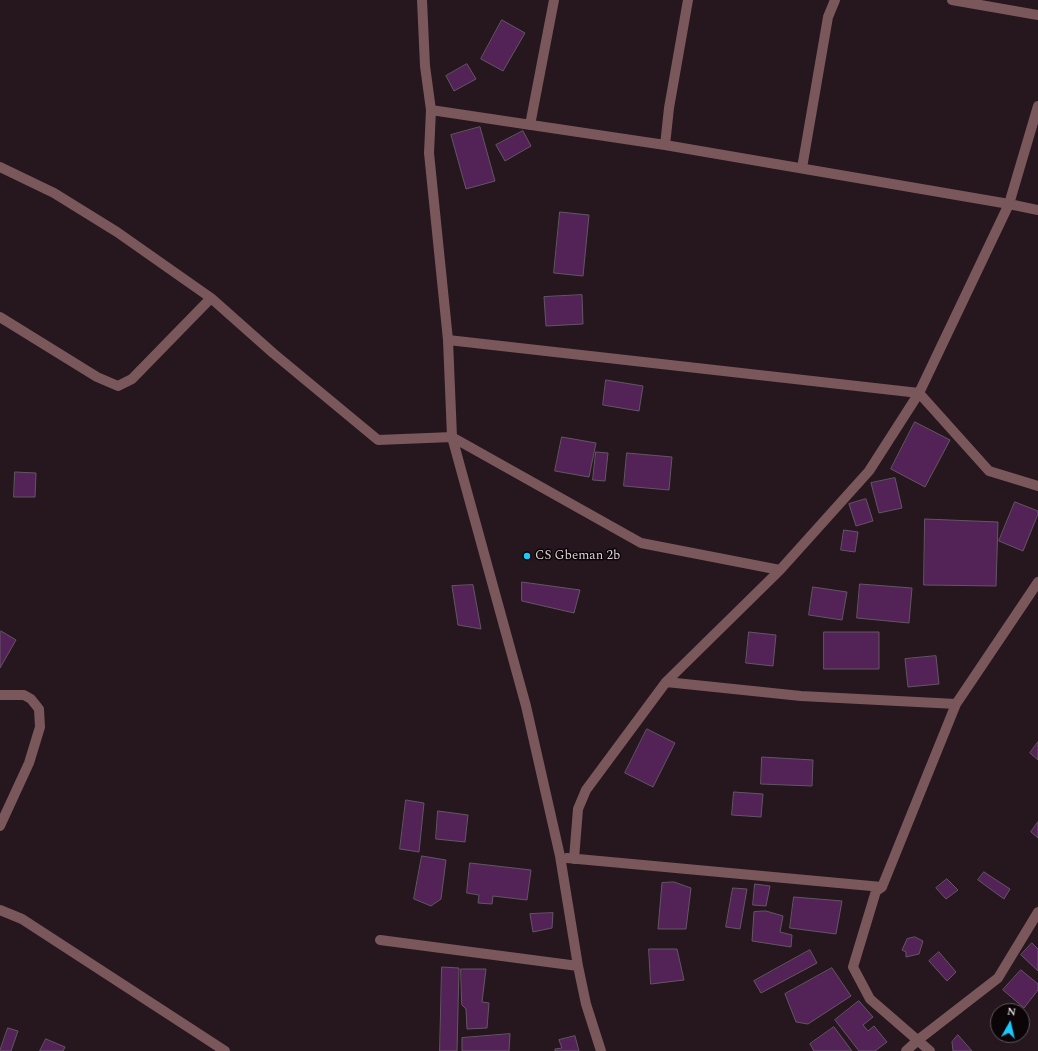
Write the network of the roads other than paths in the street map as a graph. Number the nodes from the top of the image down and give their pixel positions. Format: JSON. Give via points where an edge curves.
{"nodes":[{"id":1,"x":422,"y":0,"type":"edge"},
{"id":2,"x":554,"y":0,"type":"edge"},
{"id":3,"x":688,"y":0,"type":"edge"},
{"id":4,"x":835,"y":0,"type":"edge"},
{"id":5,"x":952,"y":0,"type":"edge"},
{"id":6,"x":1038,"y":15,"type":"edge"},
{"id":7,"x":1038,"y":106,"type":"edge"},
{"id":8,"x":431,"y":110,"type":"junction"},
{"id":9,"x":530,"y":125,"type":"junction"},
{"id":10,"x":665,"y":145,"type":"junction"},
{"id":11,"x":0,"y":167,"type":"edge"},
{"id":12,"x":802,"y":168,"type":"junction"},
{"id":13,"x":1009,"y":204,"type":"junction"},
{"id":14,"x":1038,"y":210,"type":"edge"},
{"id":15,"x":211,"y":298,"type":"junction"},
{"id":16,"x":0,"y":317,"type":"edge"},
{"id":17,"x":448,"y":340,"type":"junction"},
{"id":18,"x":919,"y":393,"type":"junction"},
{"id":19,"x":452,"y":437,"type":"junction"},
{"id":20,"x":1038,"y":486,"type":"edge"},
{"id":21,"x":780,"y":570,"type":"junction"},
{"id":22,"x":1038,"y":582,"type":"edge"},
{"id":23,"x":666,"y":682,"type":"junction"},
{"id":24,"x":0,"y":694,"type":"edge"},
{"id":25,"x":956,"y":704,"type":"junction"},
{"id":26,"x":0,"y":826,"type":"edge"},
{"id":27,"x":560,"y":856,"type":"junction"},
{"id":28,"x":574,"y":859,"type":"junction"},
{"id":29,"x":882,"y":887,"type":"junction"},
{"id":30,"x":0,"y":910,"type":"edge"},
{"id":31,"x":1038,"y":912,"type":"edge"},
{"id":32,"x":380,"y":940,"type":"dead end"},
{"id":33,"x":578,"y":966,"type":"junction"},
{"id":34,"x":918,"y":1040,"type":"junction"},
{"id":35,"x":225,"y":1051,"type":"edge"},
{"id":36,"x":601,"y":1051,"type":"edge"},
{"id":37,"x":906,"y":1051,"type":"edge"},
{"id":38,"x":930,"y":1051,"type":"edge"}],
"edges":[{"from":1,"to":8,"type":"street","via":[[424,66]]},
{"from":2,"to":9,"type":"street"},
{"from":3,"to":10,"type":"street","via":[[668,108]]},
{"from":4,"to":12,"type":"street","via":[[828,17]]},
{"from":5,"to":6,"type":"street"},
{"from":7,"to":13,"type":"street"},
{"from":8,"to":9,"type":"street"},
{"from":8,"to":17,"type":"street","via":[[429,153]]},
{"from":9,"to":10,"type":"street"},
{"from":10,"to":12,"type":"street"},
{"from":11,"to":15,"type":"street","via":[[54,193],[117,232]]},
{"from":12,"to":13,"type":"street"},
{"from":13,"to":14,"type":"street"},
{"from":13,"to":18,"type":"street"},
{"from":15,"to":16,"type":"street","via":[[132,380],[118,386],[97,377]]},
{"from":15,"to":19,"type":"street","via":[[378,440]]},
{"from":17,"to":18,"type":"street"},
{"from":17,"to":19,"type":"street"},
{"from":18,"to":20,"type":"street","via":[[989,471]]},
{"from":18,"to":21,"type":"street","via":[[869,471]]},
{"from":19,"to":21,"type":"street","via":[[641,543]]},
{"from":19,"to":27,"type":"street","via":[[526,706]]},
{"from":21,"to":23,"type":"street"},
{"from":22,"to":25,"type":"street"},
{"from":23,"to":25,"type":"street","via":[[801,696]]},
{"from":23,"to":28,"type":"street","via":[[586,790],[578,809]]},
{"from":24,"to":26,"type":"street","via":[[24,695],[31,699],[39,710],[40,727],[29,763]]},
{"from":25,"to":29,"type":"street"},
{"from":27,"to":28,"type":"street"},
{"from":27,"to":33,"type":"street"},
{"from":28,"to":29,"type":"street"},
{"from":29,"to":34,"type":"street","via":[[876,892],[853,967],[870,999]]},
{"from":30,"to":35,"type":"street","via":[[22,919]]},
{"from":31,"to":34,"type":"street","via":[[998,978]]},
{"from":32,"to":33,"type":"street"},
{"from":33,"to":36,"type":"street","via":[[586,1004]]},
{"from":34,"to":37,"type":"street"},
{"from":34,"to":38,"type":"street"}]}
